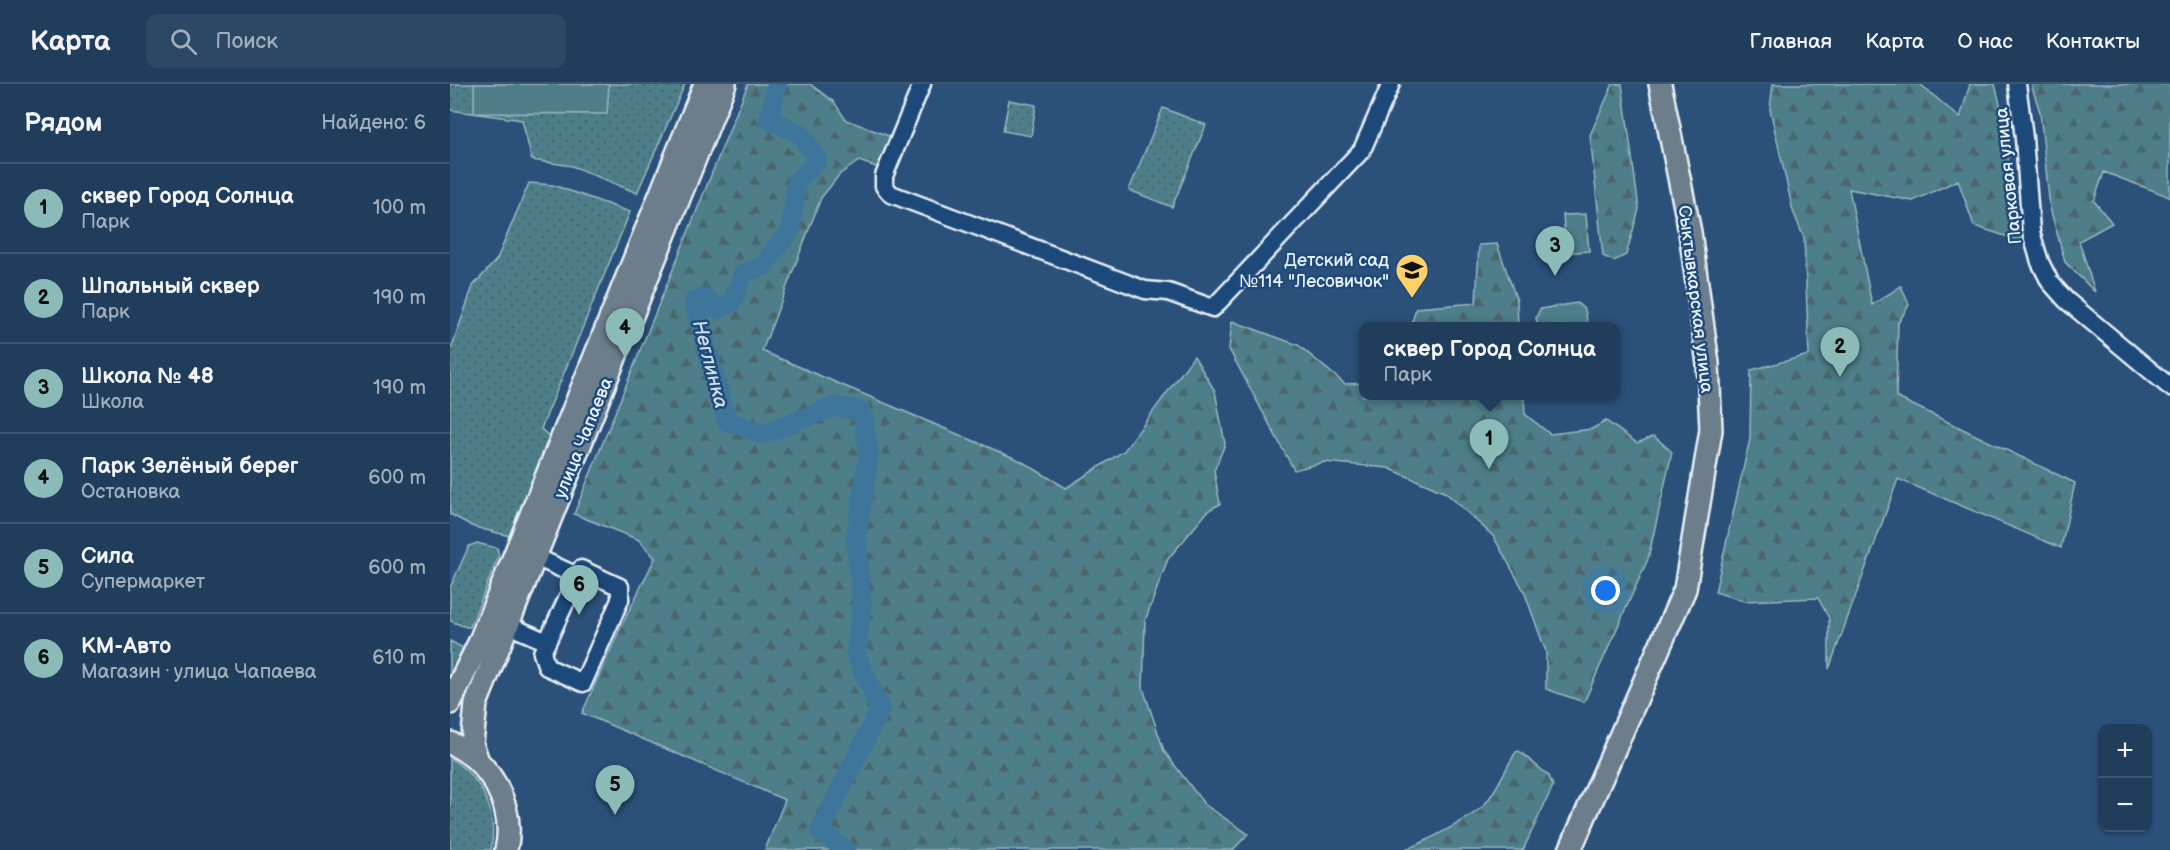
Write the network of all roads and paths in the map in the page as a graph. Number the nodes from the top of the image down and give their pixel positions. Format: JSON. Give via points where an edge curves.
{"nodes":[{"id":1,"x":705,"y":84,"type":"edge"},
{"id":2,"x":725,"y":84,"type":"edge"},
{"id":3,"x":922,"y":84,"type":"edge"},
{"id":4,"x":1391,"y":84,"type":"edge"},
{"id":5,"x":1660,"y":84,"type":"edge"},
{"id":6,"x":2017,"y":84,"type":"edge"},
{"id":7,"x":2170,"y":387,"type":"edge"},
{"id":8,"x":536,"y":557,"type":"junction"},
{"id":9,"x":577,"y":576,"type":"junction"},
{"id":10,"x":508,"y":626,"type":"junction"},
{"id":11,"x":547,"y":642,"type":"junction"},
{"id":12,"x":450,"y":704,"type":"edge"},
{"id":13,"x":450,"y":743,"type":"edge"},
{"id":14,"x":478,"y":761,"type":"junction"},
{"id":15,"x":509,"y":848,"type":"edge"},
{"id":16,"x":1570,"y":850,"type":"edge"}],
"edges":[{"from":1,"to":12,"type":"main road","name":"улица Чапаева","via":[[483,632]]},
{"from":2,"to":8,"type":"main road","name":"улица Чапаева"},
{"from":3,"to":4,"type":"street","via":[[888,167],[884,186],[891,194],[1145,290],[1168,292],[1213,308],[1362,150]]},
{"from":5,"to":16,"type":"main road","name":"Сыктывкарская улица","via":[[1690,232],[1708,364],[1711,430],[1685,589]]},
{"from":6,"to":7,"type":"street","name":"Парковая улица","via":[[2031,232],[2050,282],[2066,300]]},
{"from":8,"to":9,"type":"street"},
{"from":8,"to":10,"type":"main road","name":"улица Чапаева"},
{"from":9,"to":11,"type":"street"},
{"from":9,"to":11,"type":"street","via":[[581,569],[620,586],[620,600],[583,683],[547,667],[542,653]]},
{"from":10,"to":11,"type":"street"},
{"from":10,"to":14,"type":"main road","name":"улица Чапаева","via":[[476,704],[472,744]]},
{"from":13,"to":14,"type":"main road"},
{"from":14,"to":15,"type":"main road","via":[[502,796]]}]}
